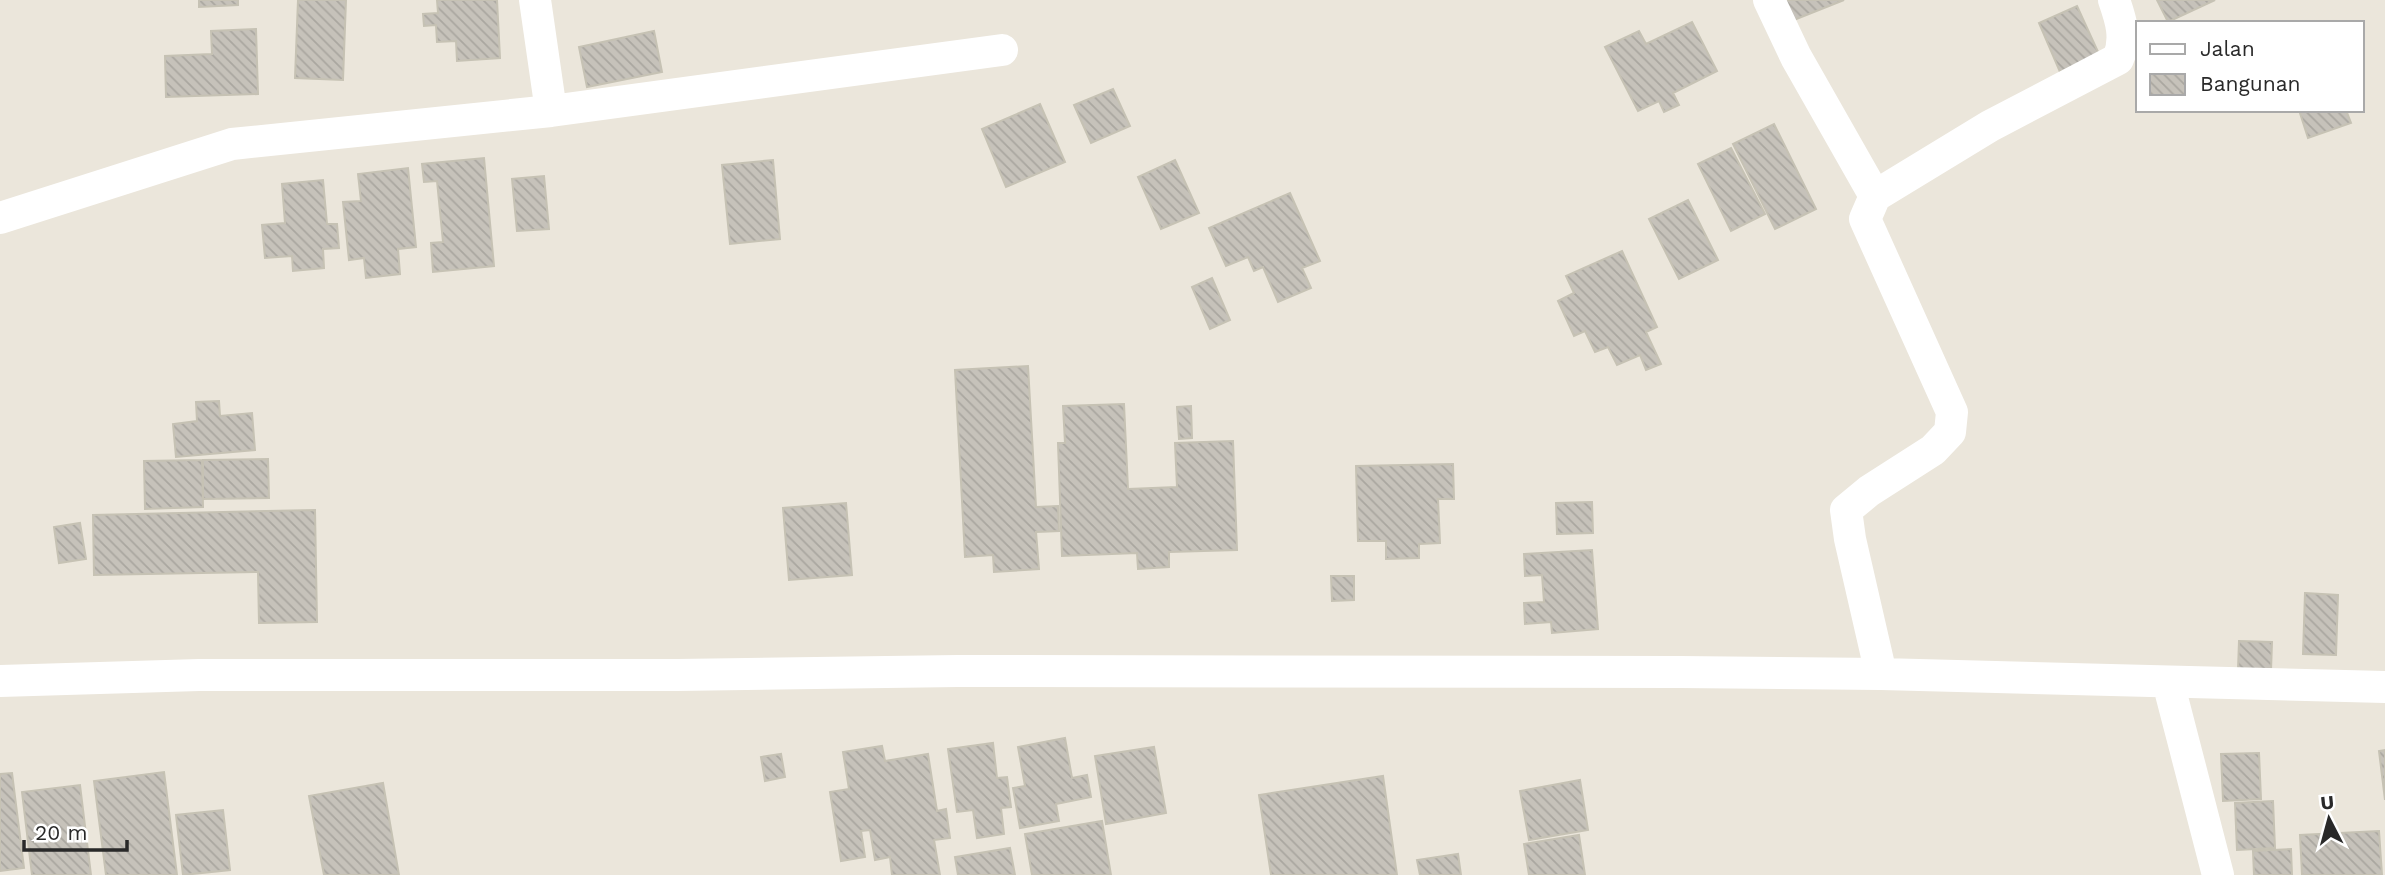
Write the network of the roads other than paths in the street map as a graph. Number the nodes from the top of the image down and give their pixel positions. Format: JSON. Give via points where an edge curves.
{"nodes":[{"id":1,"x":535,"y":0,"type":"edge"},
{"id":2,"x":1769,"y":0,"type":"edge"},
{"id":3,"x":2113,"y":0,"type":"edge"},
{"id":4,"x":1002,"y":50,"type":"dead end"},
{"id":5,"x":551,"y":111,"type":"junction"},
{"id":6,"x":1875,"y":196,"type":"junction"},
{"id":7,"x":0,"y":218,"type":"edge"},
{"id":8,"x":1881,"y":674,"type":"junction"},
{"id":9,"x":0,"y":681,"type":"edge"},
{"id":10,"x":2168,"y":682,"type":"junction"},
{"id":11,"x":2385,"y":687,"type":"edge"},
{"id":12,"x":2218,"y":875,"type":"edge"}],
"edges":[{"from":1,"to":5,"type":"street"},
{"from":2,"to":6,"type":"street"},
{"from":3,"to":6,"type":"street","via":[[2121,20],[2123,48],[2118,59],[1990,126]]},
{"from":4,"to":5,"type":"street"},
{"from":5,"to":7,"type":"street","via":[[232,144]]},
{"from":6,"to":8,"type":"street","via":[[1866,219],[1952,411],[1950,432],[1933,450],[1846,510]]},
{"from":8,"to":9,"type":"street","via":[[958,671],[199,675]]},
{"from":8,"to":10,"type":"street"},
{"from":10,"to":11,"type":"street"},
{"from":10,"to":12,"type":"street"}]}
